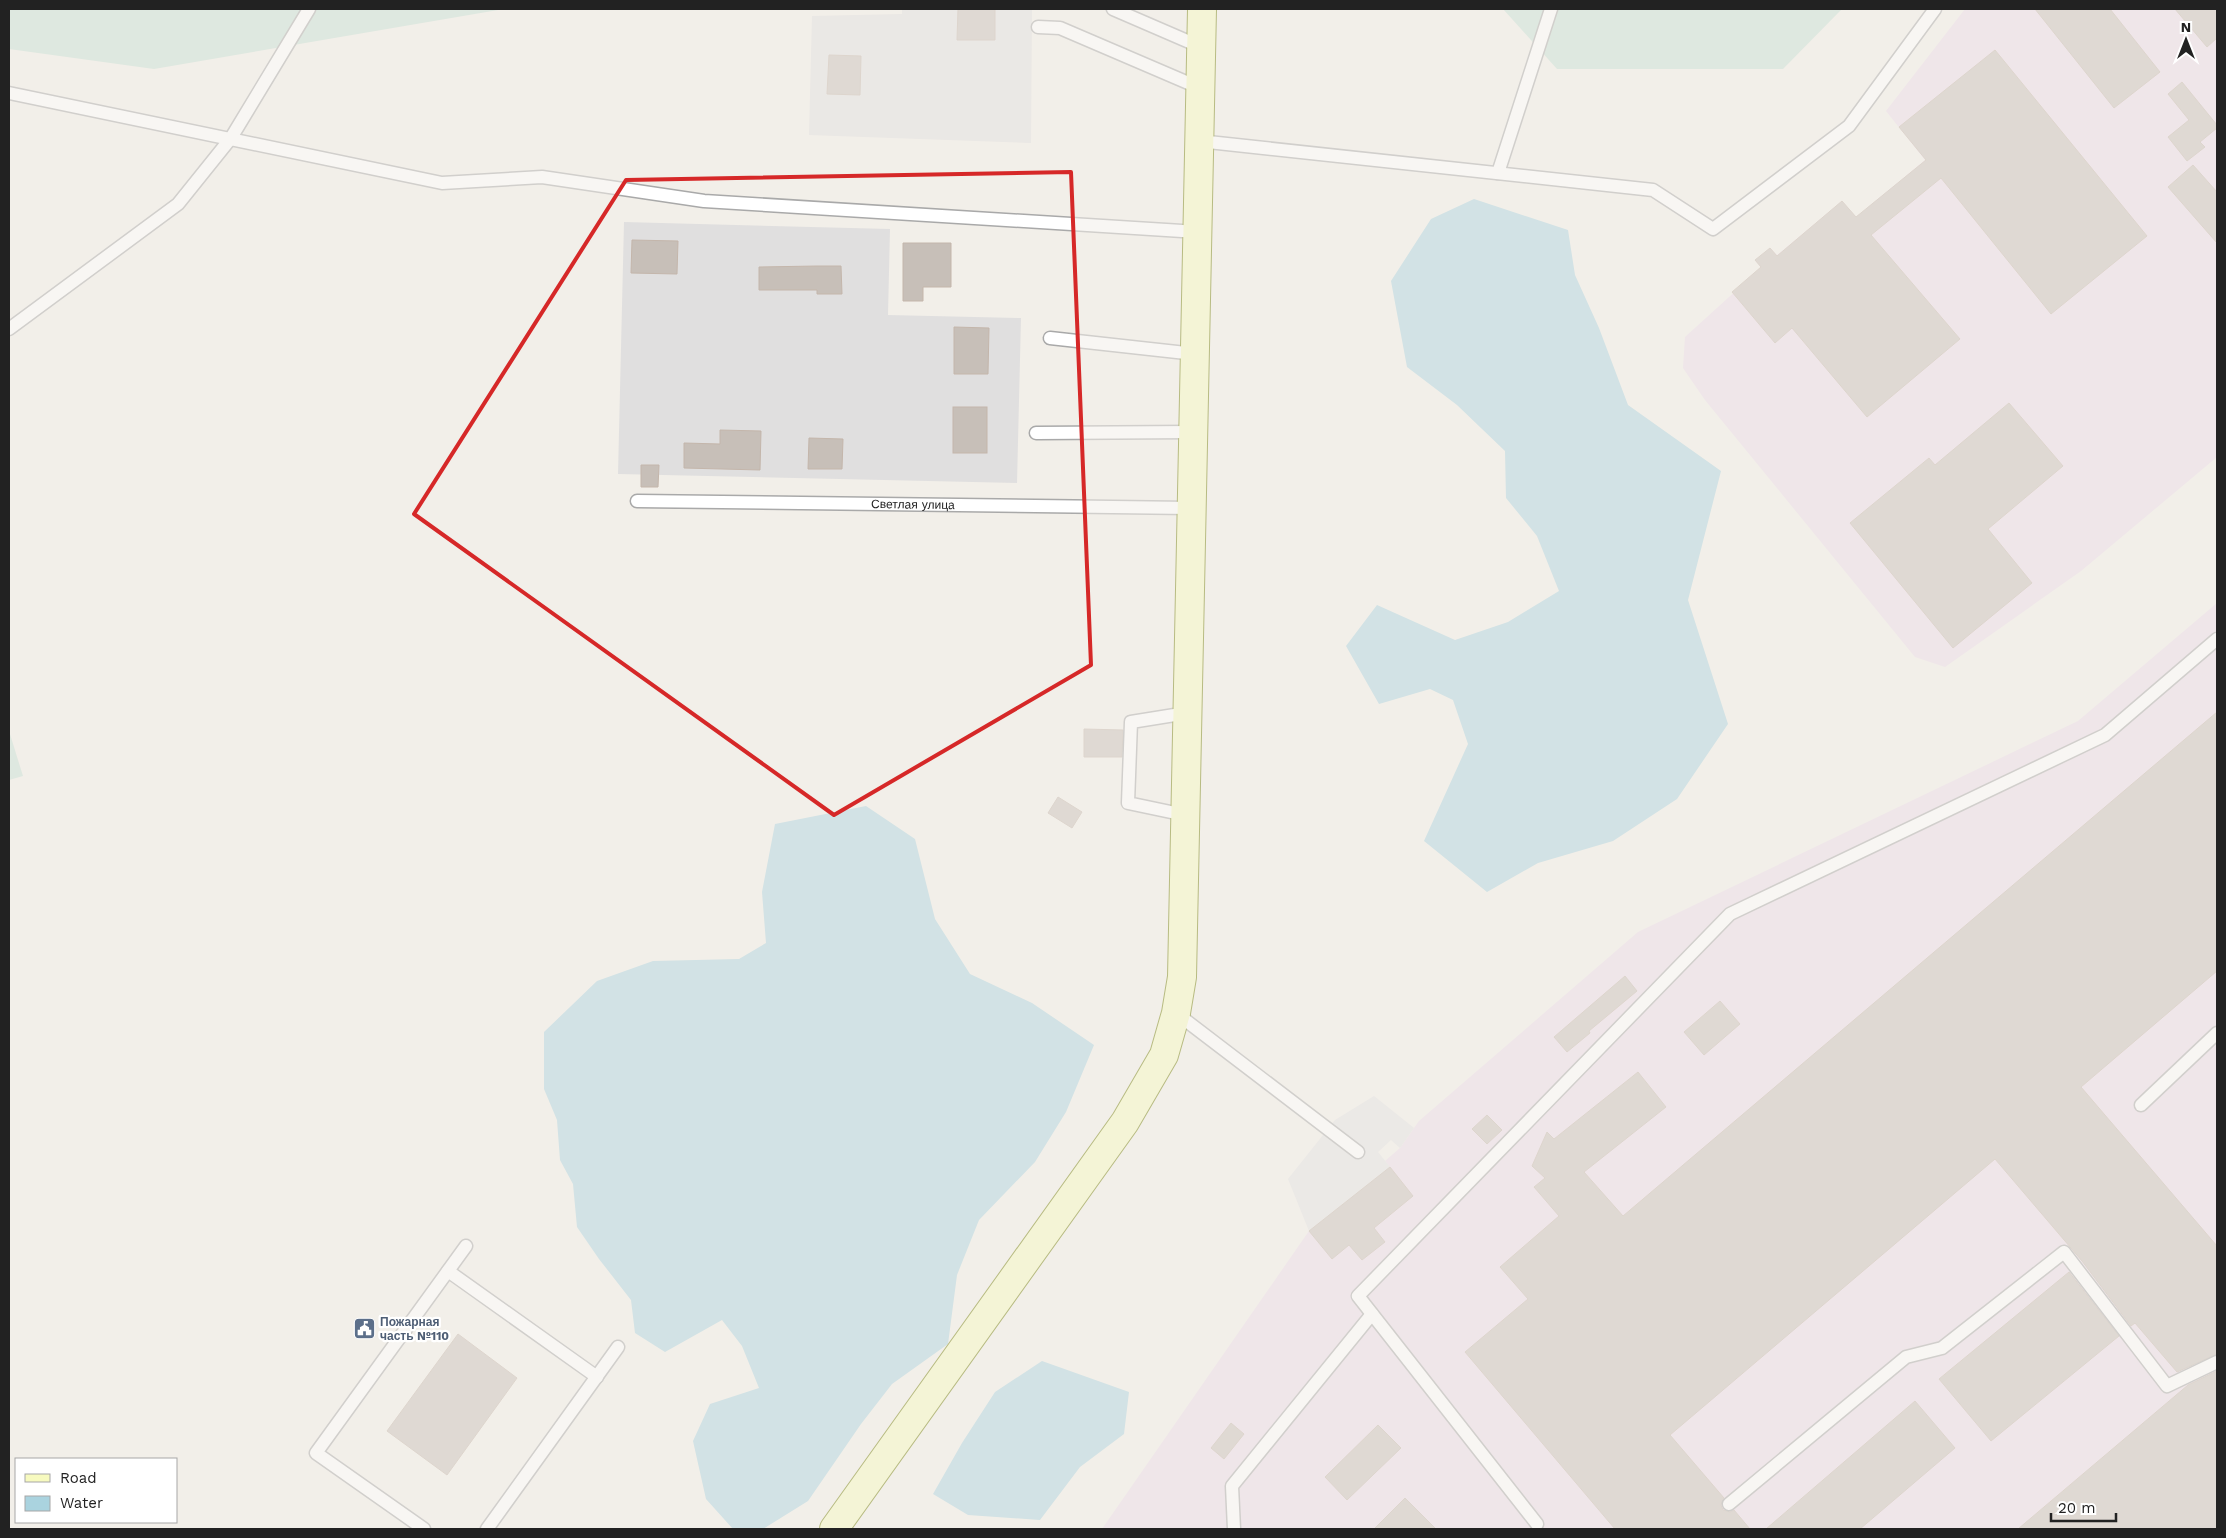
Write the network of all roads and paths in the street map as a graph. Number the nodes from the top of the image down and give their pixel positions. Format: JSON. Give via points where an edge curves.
{"nodes":[{"id":1,"x":309,"y":9,"type":"edge"},
{"id":2,"x":1113,"y":9,"type":"edge"},
{"id":3,"x":1202,"y":9,"type":"edge"},
{"id":4,"x":1551,"y":9,"type":"edge"},
{"id":5,"x":1934,"y":9,"type":"edge"},
{"id":6,"x":1038,"y":27,"type":"dead end"},
{"id":7,"x":1201,"y":47,"type":"junction"},
{"id":8,"x":1200,"y":88,"type":"junction"},
{"id":9,"x":9,"y":93,"type":"edge"},
{"id":10,"x":231,"y":138,"type":"junction"},
{"id":11,"x":1199,"y":141,"type":"junction"},
{"id":12,"x":1498,"y":173,"type":"junction"},
{"id":13,"x":1198,"y":232,"type":"junction"},
{"id":14,"x":9,"y":329,"type":"edge"},
{"id":15,"x":1050,"y":338,"type":"dead end"},
{"id":16,"x":1195,"y":354,"type":"junction"},
{"id":17,"x":1036,"y":432,"type":"dead end"},
{"id":18,"x":1192,"y":432,"type":"junction"},
{"id":19,"x":637,"y":501,"type":"dead end"},
{"id":20,"x":1190,"y":508,"type":"junction"},
{"id":21,"x":2217,"y":639,"type":"edge"},
{"id":22,"x":1187,"y":714,"type":"junction"},
{"id":23,"x":1185,"y":815,"type":"junction"},
{"id":24,"x":1176,"y":1013,"type":"junction"},
{"id":25,"x":2217,"y":1033,"type":"edge"},
{"id":26,"x":2141,"y":1105,"type":"dead end"},
{"id":27,"x":1358,"y":1152,"type":"dead end"},
{"id":28,"x":466,"y":1246,"type":"dead end"},
{"id":29,"x":448,"y":1271,"type":"junction"},
{"id":30,"x":1372,"y":1314,"type":"junction"},
{"id":31,"x":618,"y":1347,"type":"dead end"},
{"id":32,"x":2217,"y":1362,"type":"edge"},
{"id":33,"x":597,"y":1377,"type":"junction"},
{"id":34,"x":1729,"y":1504,"type":"dead end"},
{"id":35,"x":1536,"y":1528,"type":"edge"},
{"id":36,"x":424,"y":1529,"type":"edge"},
{"id":37,"x":487,"y":1529,"type":"edge"},
{"id":38,"x":834,"y":1529,"type":"edge"},
{"id":39,"x":1234,"y":1529,"type":"edge"}],
"edges":[{"from":1,"to":10,"type":"lane"},
{"from":2,"to":7,"type":"lane"},
{"from":3,"to":7,"type":"main road"},
{"from":4,"to":12,"type":"lane"},
{"from":5,"to":12,"type":"lane","via":[[1849,126],[1713,229],[1653,190]]},
{"from":6,"to":8,"type":"lane","via":[[1060,28]]},
{"from":7,"to":8,"type":"main road"},
{"from":8,"to":11,"type":"main road"},
{"from":9,"to":10,"type":"lane"},
{"from":10,"to":13,"type":"lane","via":[[442,183],[542,177],[704,201]]},
{"from":10,"to":14,"type":"lane","via":[[178,204]]},
{"from":11,"to":12,"type":"lane"},
{"from":11,"to":13,"type":"main road"},
{"from":13,"to":16,"type":"main road"},
{"from":15,"to":16,"type":"lane"},
{"from":16,"to":18,"type":"main road"},
{"from":17,"to":18,"type":"lane"},
{"from":18,"to":20,"type":"main road"},
{"from":19,"to":20,"type":"lane","name":"Светлая улица"},
{"from":20,"to":22,"type":"main road"},
{"from":21,"to":30,"type":"lane","via":[[2105,735],[1730,914],[1358,1296]]},
{"from":22,"to":23,"type":"main road"},
{"from":22,"to":23,"type":"lane","via":[[1131,722],[1128,803]]},
{"from":23,"to":24,"type":"main road","via":[[1182,977]]},
{"from":24,"to":27,"type":"lane"},
{"from":24,"to":38,"type":"main road","via":[[1164,1054],[1125,1122]]},
{"from":25,"to":26,"type":"lane"},
{"from":28,"to":29,"type":"lane"},
{"from":29,"to":33,"type":"lane"},
{"from":29,"to":36,"type":"lane","via":[[316,1453]]},
{"from":30,"to":35,"type":"lane"},
{"from":30,"to":39,"type":"lane","via":[[1232,1486]]},
{"from":31,"to":33,"type":"lane"},
{"from":32,"to":34,"type":"lane","via":[[2168,1386],[2064,1252],[1942,1348],[1906,1357]]},
{"from":33,"to":37,"type":"lane"}]}
